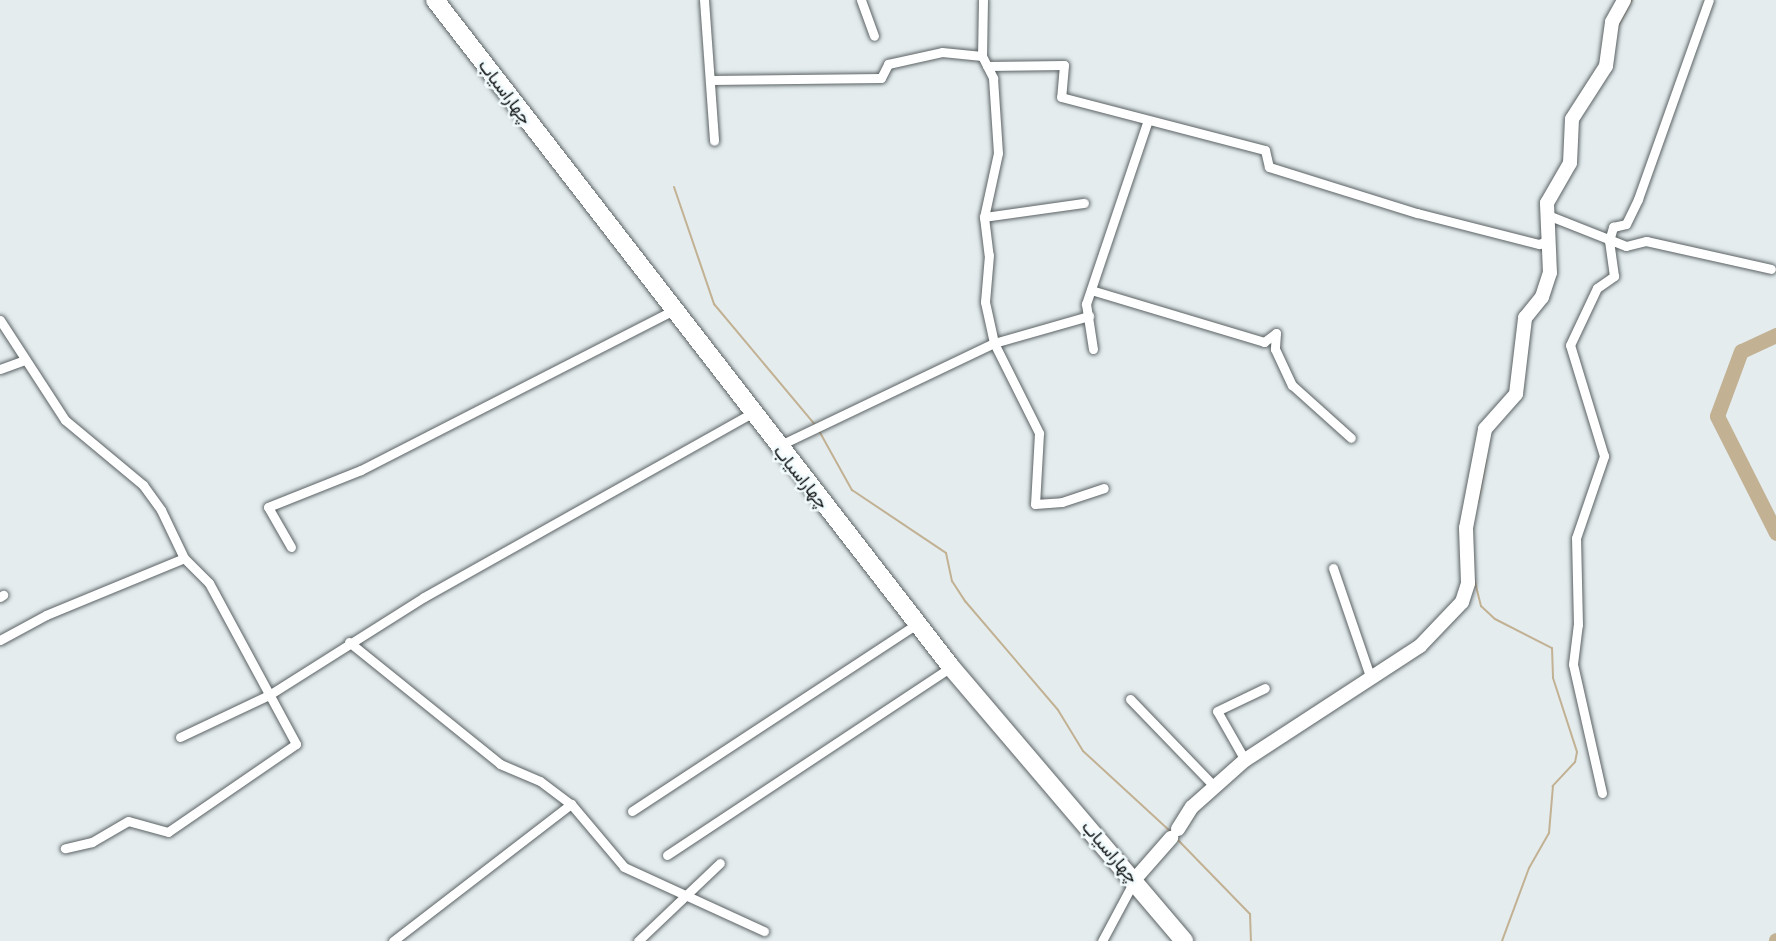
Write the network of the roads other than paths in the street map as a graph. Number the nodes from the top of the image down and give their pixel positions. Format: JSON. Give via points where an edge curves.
{"nodes":[{"id":1,"x":435,"y":0,"type":"edge"},
{"id":2,"x":704,"y":0,"type":"edge"},
{"id":3,"x":861,"y":0,"type":"edge"},
{"id":4,"x":983,"y":0,"type":"edge"},
{"id":5,"x":1624,"y":0,"type":"edge"},
{"id":6,"x":1709,"y":0,"type":"edge"},
{"id":7,"x":874,"y":36,"type":"dead end"},
{"id":8,"x":982,"y":56,"type":"junction"},
{"id":9,"x":987,"y":66,"type":"junction"},
{"id":10,"x":711,"y":80,"type":"junction"},
{"id":11,"x":1147,"y":123,"type":"junction"},
{"id":12,"x":714,"y":141,"type":"dead end"},
{"id":13,"x":1084,"y":203,"type":"dead end"},
{"id":14,"x":1545,"y":214,"type":"junction"},
{"id":15,"x":984,"y":218,"type":"junction"},
{"id":16,"x":1547,"y":241,"type":"junction"},
{"id":17,"x":1609,"y":242,"type":"junction"},
{"id":18,"x":1772,"y":269,"type":"dead end"},
{"id":19,"x":1091,"y":290,"type":"junction"},
{"id":20,"x":672,"y":311,"type":"junction"},
{"id":21,"x":1089,"y":316,"type":"junction"},
{"id":22,"x":0,"y":320,"type":"edge"},
{"id":23,"x":994,"y":343,"type":"junction"},
{"id":24,"x":1093,"y":349,"type":"dead end"},
{"id":25,"x":25,"y":360,"type":"junction"},
{"id":26,"x":0,"y":369,"type":"edge"},
{"id":27,"x":753,"y":412,"type":"junction"},
{"id":28,"x":1351,"y":438,"type":"dead end"},
{"id":29,"x":776,"y":447,"type":"junction"},
{"id":30,"x":1104,"y":488,"type":"dead end"},
{"id":31,"x":291,"y":547,"type":"dead end"},
{"id":32,"x":184,"y":558,"type":"junction"},
{"id":33,"x":1333,"y":568,"type":"dead end"},
{"id":34,"x":920,"y":621,"type":"junction"},
{"id":35,"x":0,"y":640,"type":"edge"},
{"id":36,"x":349,"y":642,"type":"junction"},
{"id":37,"x":951,"y":667,"type":"junction"},
{"id":38,"x":1371,"y":679,"type":"junction"},
{"id":39,"x":1265,"y":688,"type":"dead end"},
{"id":40,"x":268,"y":695,"type":"junction"},
{"id":41,"x":1130,"y":699,"type":"dead end"},
{"id":42,"x":180,"y":737,"type":"dead end"},
{"id":43,"x":1245,"y":760,"type":"junction"},
{"id":44,"x":1214,"y":786,"type":"junction"},
{"id":45,"x":1602,"y":793,"type":"dead end"},
{"id":46,"x":571,"y":804,"type":"junction"},
{"id":47,"x":632,"y":811,"type":"dead end"},
{"id":48,"x":65,"y":848,"type":"dead end"},
{"id":49,"x":667,"y":855,"type":"dead end"},
{"id":50,"x":720,"y":864,"type":"dead end"},
{"id":51,"x":1135,"y":879,"type":"junction"},
{"id":52,"x":686,"y":898,"type":"junction"},
{"id":53,"x":764,"y":931,"type":"dead end"},
{"id":54,"x":393,"y":941,"type":"edge"},
{"id":55,"x":638,"y":941,"type":"edge"},
{"id":56,"x":1102,"y":941,"type":"edge"},
{"id":57,"x":1184,"y":941,"type":"edge"}],
"edges":[{"from":1,"to":20,"type":"highway","name":"چهاراسیاب"},
{"from":2,"to":10,"type":"street"},
{"from":3,"to":7,"type":"street"},
{"from":4,"to":8,"type":"street"},
{"from":5,"to":14,"type":"street","via":[[1612,22],[1606,66],[1572,119],[1570,162]]},
{"from":6,"to":17,"type":"street","via":[[1638,199],[1626,224],[1613,227]]},
{"from":8,"to":9,"type":"street"},
{"from":8,"to":10,"type":"street","via":[[942,52],[888,64],[881,78]]},
{"from":9,"to":11,"type":"street","via":[[1064,65],[1061,97]]},
{"from":9,"to":15,"type":"street","via":[[993,78],[998,153]]},
{"from":10,"to":12,"type":"street"},
{"from":11,"to":16,"type":"street","via":[[1265,150],[1269,166],[1417,213],[1539,244]]},
{"from":11,"to":19,"type":"street"},
{"from":13,"to":15,"type":"street"},
{"from":14,"to":16,"type":"street"},
{"from":14,"to":17,"type":"street"},
{"from":15,"to":23,"type":"street","via":[[989,255],[986,302]]},
{"from":16,"to":38,"type":"street","via":[[1550,273],[1542,297],[1525,318],[1516,393],[1485,429],[1466,528],[1468,583],[1462,602],[1420,646]]},
{"from":17,"to":18,"type":"street","via":[[1626,246],[1646,241]]},
{"from":17,"to":45,"type":"street","via":[[1614,276],[1596,288],[1570,345],[1604,456],[1576,538],[1578,625],[1573,664]]},
{"from":19,"to":21,"type":"street"},
{"from":19,"to":28,"type":"street","via":[[1264,342],[1276,333],[1275,348],[1293,385],[1335,430]]},
{"from":20,"to":27,"type":"highway","name":"چهاراسیاب"},
{"from":20,"to":31,"type":"street","via":[[362,470],[268,507]]},
{"from":21,"to":23,"type":"street"},
{"from":21,"to":24,"type":"street"},
{"from":22,"to":25,"type":"street"},
{"from":23,"to":29,"type":"street"},
{"from":23,"to":30,"type":"street","via":[[1039,433],[1035,504],[1062,502]]},
{"from":25,"to":26,"type":"street"},
{"from":25,"to":32,"type":"street","via":[[65,420],[143,485]]},
{"from":27,"to":29,"type":"highway","name":"چهاراسیاب"},
{"from":27,"to":36,"type":"street"},
{"from":29,"to":34,"type":"highway","name":"چهاراسیاب"},
{"from":32,"to":35,"type":"street","via":[[56,610]]},
{"from":32,"to":40,"type":"street","via":[[209,583]]},
{"from":33,"to":38,"type":"street"},
{"from":34,"to":37,"type":"highway","name":"چهاراسیاب"},
{"from":34,"to":47,"type":"street"},
{"from":36,"to":40,"type":"street"},
{"from":36,"to":46,"type":"street","via":[[500,764],[540,781]]},
{"from":37,"to":49,"type":"street"},
{"from":37,"to":51,"type":"highway","name":"چهاراسیاب"},
{"from":38,"to":43,"type":"street"},
{"from":39,"to":43,"type":"street","via":[[1217,711]]},
{"from":40,"to":42,"type":"street"},
{"from":40,"to":48,"type":"street","via":[[296,744],[168,832],[128,821],[92,842]]},
{"from":41,"to":44,"type":"street"},
{"from":43,"to":44,"type":"street"},
{"from":44,"to":51,"type":"street"},
{"from":46,"to":52,"type":"street","via":[[615,861]]},
{"from":46,"to":54,"type":"street"},
{"from":50,"to":52,"type":"street"},
{"from":51,"to":56,"type":"street"},
{"from":51,"to":57,"type":"highway","name":"چهاراسیاب"},
{"from":52,"to":53,"type":"street"},
{"from":52,"to":55,"type":"street"}]}
